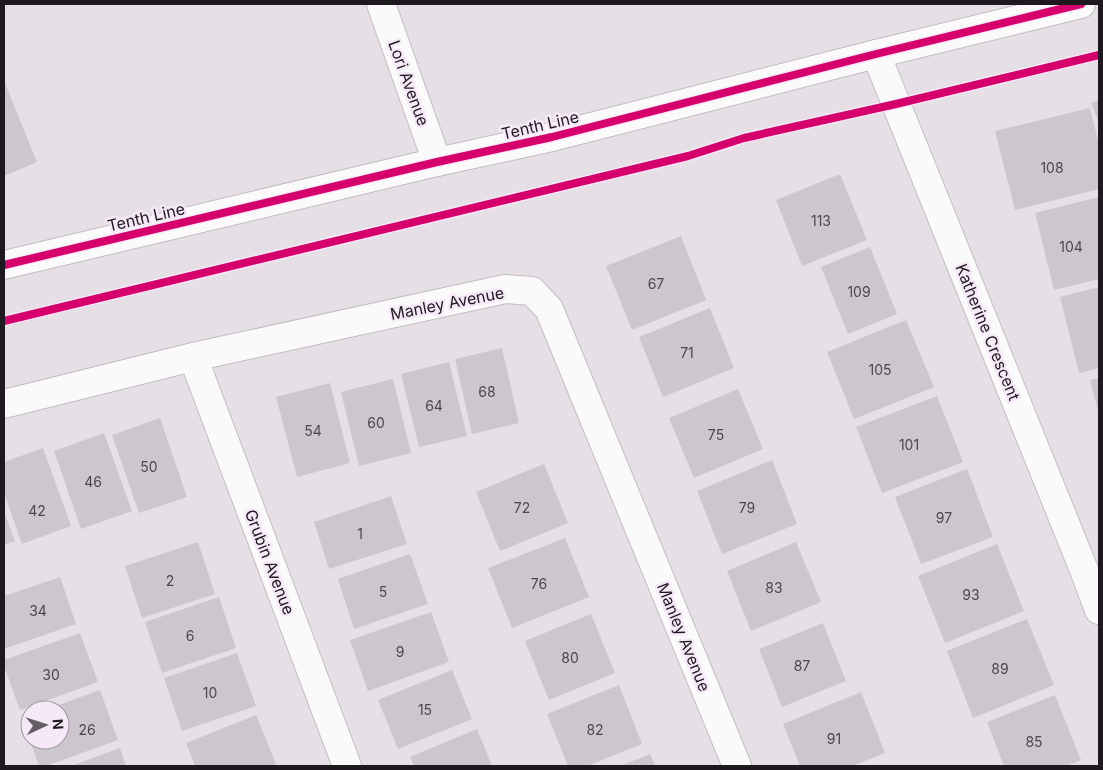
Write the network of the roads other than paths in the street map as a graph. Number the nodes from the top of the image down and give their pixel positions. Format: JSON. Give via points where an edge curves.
{"nodes":[{"id":1,"x":381,"y":4,"type":"edge"},
{"id":2,"x":1081,"y":4,"type":"edge"},
{"id":3,"x":876,"y":54,"type":"junction"},
{"id":4,"x":437,"y":162,"type":"junction"},
{"id":5,"x":4,"y":265,"type":"edge"},
{"id":6,"x":193,"y":357,"type":"junction"},
{"id":7,"x":4,"y":404,"type":"edge"},
{"id":8,"x":1099,"y":610,"type":"edge"},
{"id":9,"x":347,"y":766,"type":"edge"},
{"id":10,"x":737,"y":766,"type":"edge"}],
"edges":[{"from":1,"to":4,"type":"street","name":"Lori Avenue"},
{"from":2,"to":3,"type":"street","name":"Tenth Line"},
{"from":3,"to":4,"type":"street","name":"Tenth Line","via":[[552,137]]},
{"from":3,"to":8,"type":"street","name":"Katherine Crescent"},
{"from":4,"to":5,"type":"street","name":"Tenth Line"},
{"from":6,"to":7,"type":"street","name":"Manley Avenue"},
{"from":6,"to":9,"type":"street","name":"Grubin Avenue"},
{"from":6,"to":10,"type":"street","name":"Manley Avenue","via":[[505,289],[532,291],[549,309]]}]}
